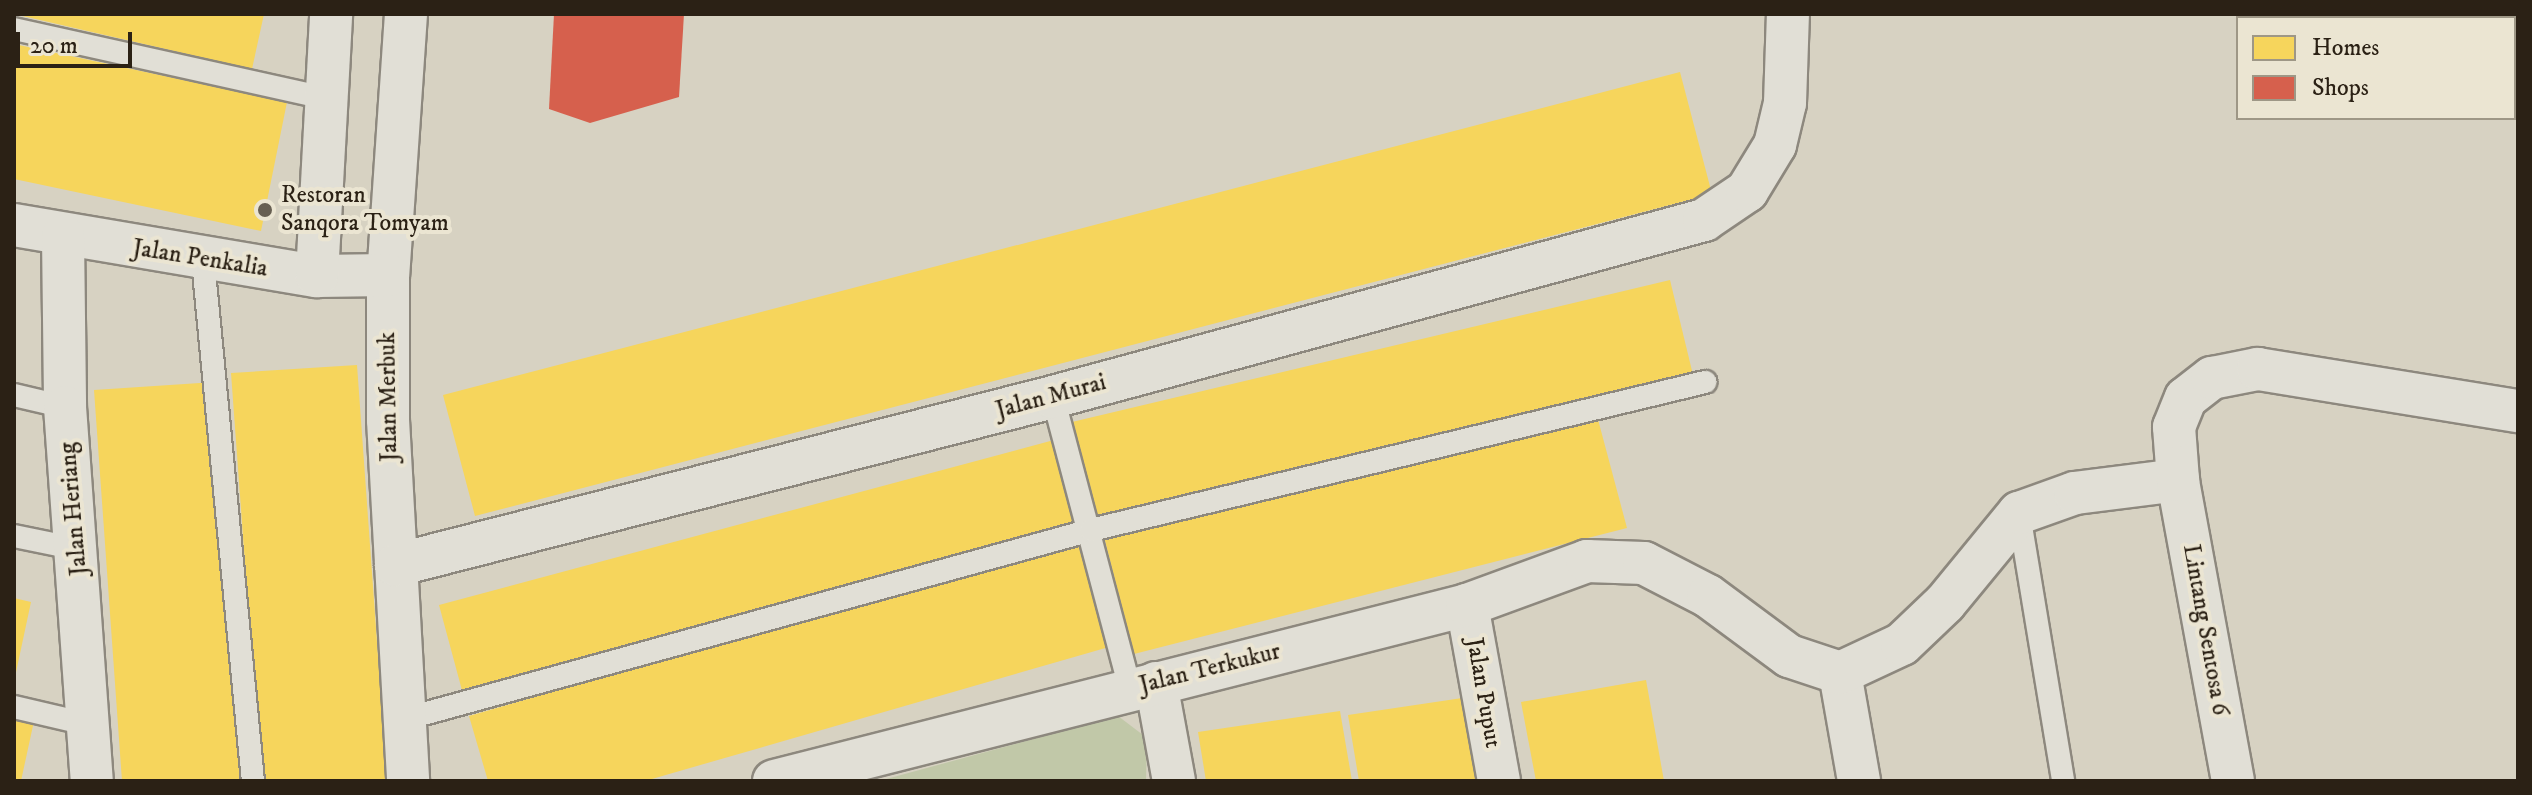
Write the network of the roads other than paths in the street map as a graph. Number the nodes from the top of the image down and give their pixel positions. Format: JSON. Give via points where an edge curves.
{"nodes":[{"id":1,"x":331,"y":14,"type":"edge"},
{"id":2,"x":406,"y":14,"type":"edge"},
{"id":3,"x":1788,"y":14,"type":"edge"},
{"id":4,"x":14,"y":29,"type":"edge"},
{"id":5,"x":325,"y":98,"type":"junction"},
{"id":6,"x":14,"y":225,"type":"edge"},
{"id":7,"x":63,"y":236,"type":"junction"},
{"id":8,"x":203,"y":261,"type":"junction"},
{"id":9,"x":388,"y":275,"type":"junction"},
{"id":10,"x":317,"y":276,"type":"junction"},
{"id":11,"x":1705,"y":382,"type":"dead end"},
{"id":12,"x":14,"y":395,"type":"edge"},
{"id":13,"x":1053,"y":397,"type":"junction"},
{"id":14,"x":65,"y":407,"type":"junction"},
{"id":15,"x":2515,"y":409,"type":"edge"},
{"id":16,"x":2178,"y":480,"type":"junction"},
{"id":17,"x":2019,"y":513,"type":"junction"},
{"id":18,"x":1091,"y":530,"type":"junction"},
{"id":19,"x":14,"y":536,"type":"edge"},
{"id":20,"x":78,"y":549,"type":"junction"},
{"id":21,"x":396,"y":565,"type":"junction"},
{"id":22,"x":1467,"y":605,"type":"junction"},
{"id":23,"x":1840,"y":673,"type":"junction"},
{"id":24,"x":1143,"y":686,"type":"junction"},
{"id":25,"x":14,"y":707,"type":"edge"},
{"id":26,"x":405,"y":719,"type":"junction"},
{"id":27,"x":91,"y":725,"type":"junction"},
{"id":28,"x":92,"y":781,"type":"edge"},
{"id":29,"x":253,"y":781,"type":"edge"},
{"id":30,"x":408,"y":781,"type":"edge"},
{"id":31,"x":774,"y":781,"type":"edge"},
{"id":32,"x":1174,"y":781,"type":"edge"},
{"id":33,"x":1499,"y":781,"type":"edge"},
{"id":34,"x":1859,"y":781,"type":"edge"},
{"id":35,"x":2063,"y":781,"type":"edge"},
{"id":36,"x":2233,"y":781,"type":"edge"}],
"edges":[{"from":1,"to":5,"type":"street"},
{"from":2,"to":9,"type":"street","name":"Jalan Merbuk"},
{"from":3,"to":13,"type":"street","name":"Jalan Murai","via":[[1785,103],[1775,145],[1747,191],[1704,220]]},
{"from":4,"to":5,"type":"lane"},
{"from":5,"to":10,"type":"street"},
{"from":6,"to":7,"type":"street","name":"Jalan Penkalia"},
{"from":7,"to":8,"type":"street","name":"Jalan Penkalia"},
{"from":7,"to":14,"type":"street","name":"Jalan Heriang"},
{"from":8,"to":10,"type":"street","name":"Jalan Penkalia"},
{"from":8,"to":29,"type":"lane"},
{"from":9,"to":10,"type":"street","name":"Jalan Penkalia"},
{"from":9,"to":21,"type":"street","name":"Jalan Merbuk"},
{"from":11,"to":18,"type":"lane"},
{"from":12,"to":14,"type":"lane"},
{"from":13,"to":18,"type":"lane"},
{"from":13,"to":21,"type":"street","name":"Jalan Murai"},
{"from":14,"to":20,"type":"street","name":"Jalan Heriang"},
{"from":15,"to":16,"type":"street","name":"Lintang Sentosa 6","via":[[2258,369],[2212,378],[2186,398],[2174,427]]},
{"from":16,"to":17,"type":"street","via":[[2075,493]]},
{"from":16,"to":36,"type":"street","name":"Lintang Sentosa 6"},
{"from":17,"to":23,"type":"street","via":[[1945,603],[1902,644]]},
{"from":17,"to":35,"type":"lane"},
{"from":18,"to":24,"type":"lane"},
{"from":18,"to":26,"type":"lane"},
{"from":19,"to":20,"type":"lane"},
{"from":20,"to":27,"type":"street","name":"Jalan Heriang"},
{"from":21,"to":26,"type":"street","name":"Jalan Merbuk"},
{"from":22,"to":23,"type":"street","name":"Jalan Terkukur","via":[[1587,561],[1644,563],[1708,596],[1789,656]]},
{"from":22,"to":24,"type":"street","name":"Jalan Terkukur"},
{"from":22,"to":33,"type":"street","name":"Jalan Puput"},
{"from":23,"to":34,"type":"street"},
{"from":24,"to":31,"type":"street","name":"Jalan Terkukur"},
{"from":24,"to":32,"type":"street"},
{"from":25,"to":27,"type":"lane"},
{"from":26,"to":30,"type":"street","name":"Jalan Merbuk"},
{"from":27,"to":28,"type":"street","name":"Jalan Heriang"}]}
